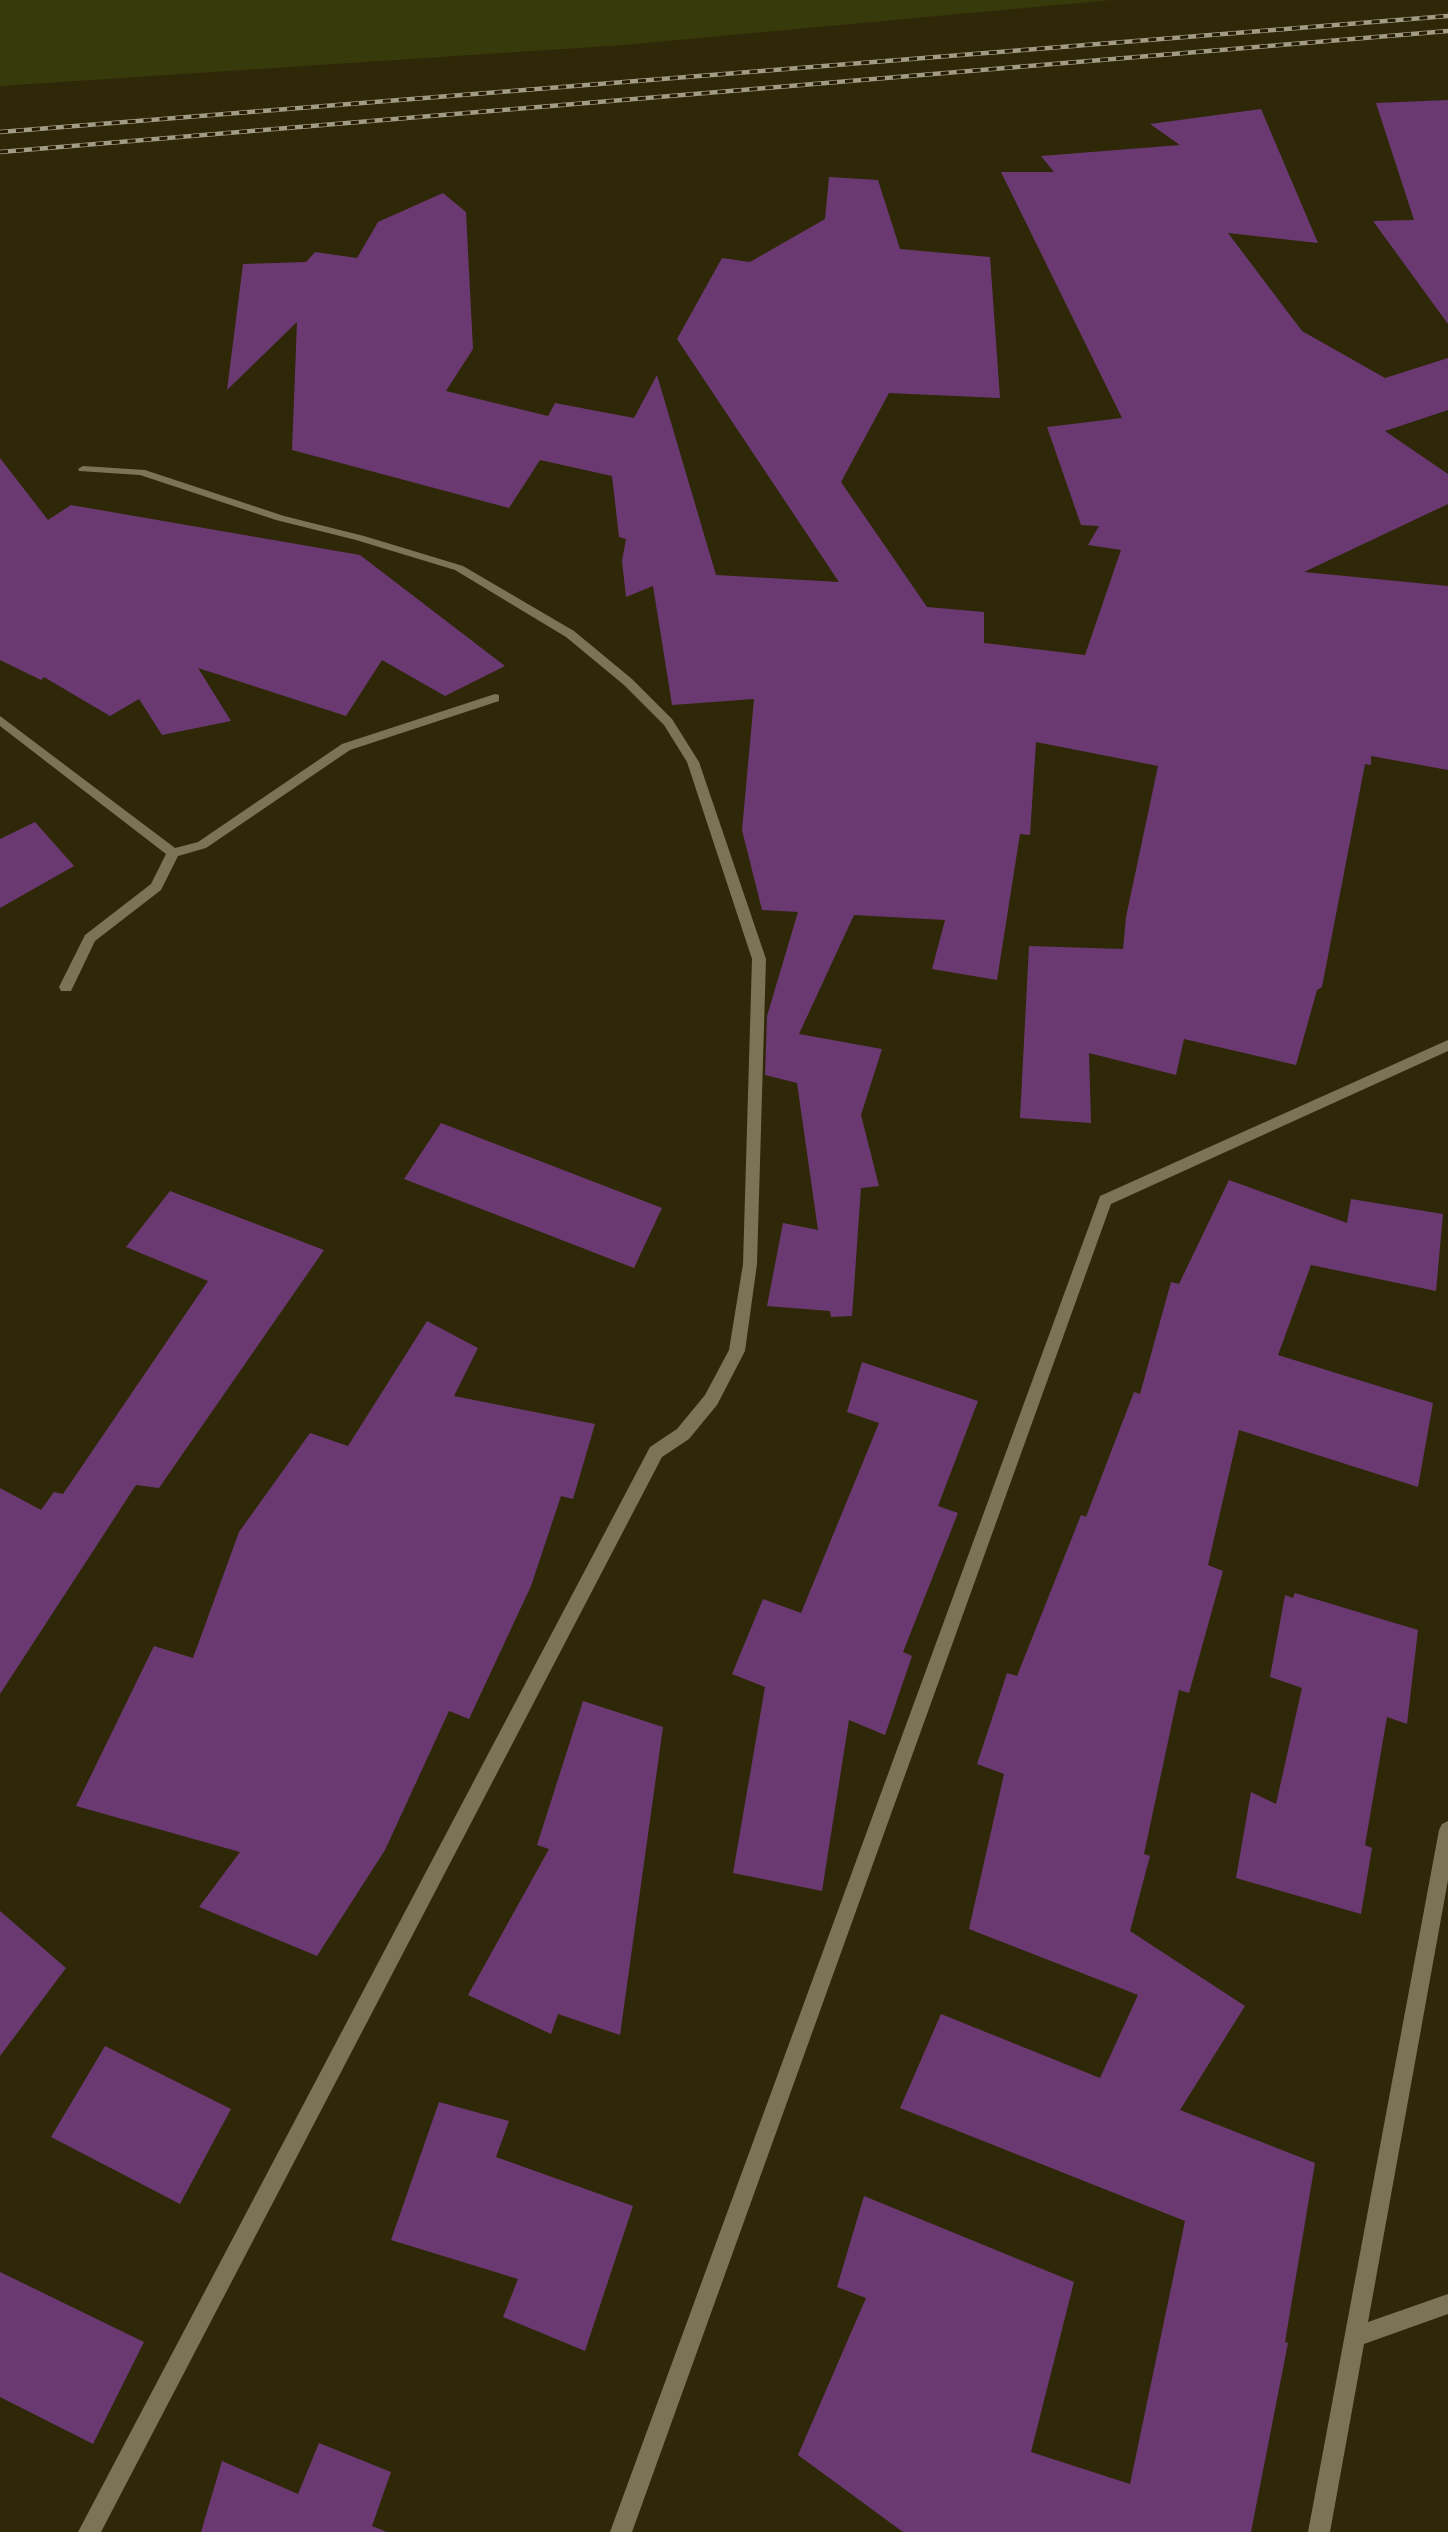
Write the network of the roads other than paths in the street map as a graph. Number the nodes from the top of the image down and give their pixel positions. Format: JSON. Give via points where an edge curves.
{"nodes":[{"id":1,"x":83,"y":469,"type":"dead end"},
{"id":2,"x":495,"y":698,"type":"dead end"},
{"id":3,"x":0,"y":720,"type":"edge"},
{"id":4,"x":173,"y":853,"type":"junction"},
{"id":5,"x":66,"y":987,"type":"dead end"},
{"id":6,"x":1448,"y":1046,"type":"edge"},
{"id":7,"x":1448,"y":1830,"type":"edge"},
{"id":8,"x":1448,"y":2304,"type":"edge"},
{"id":9,"x":1355,"y":2337,"type":"junction"},
{"id":10,"x":89,"y":2532,"type":"edge"},
{"id":11,"x":621,"y":2532,"type":"edge"},
{"id":12,"x":1319,"y":2532,"type":"edge"}],
"edges":[{"from":1,"to":10,"type":"street","via":[[141,472],[280,518],[459,568],[570,634],[628,682],[668,722],[693,762],[759,959],[750,1264],[737,1351],[704,1408],[683,1434],[656,1452]]},
{"from":2,"to":4,"type":"street","via":[[346,747],[202,845]]},
{"from":3,"to":4,"type":"street"},
{"from":4,"to":5,"type":"street","via":[[156,887],[90,938]]},
{"from":6,"to":11,"type":"street","via":[[1105,1200]]},
{"from":7,"to":9,"type":"street"},
{"from":8,"to":9,"type":"street"},
{"from":9,"to":12,"type":"street"}]}
